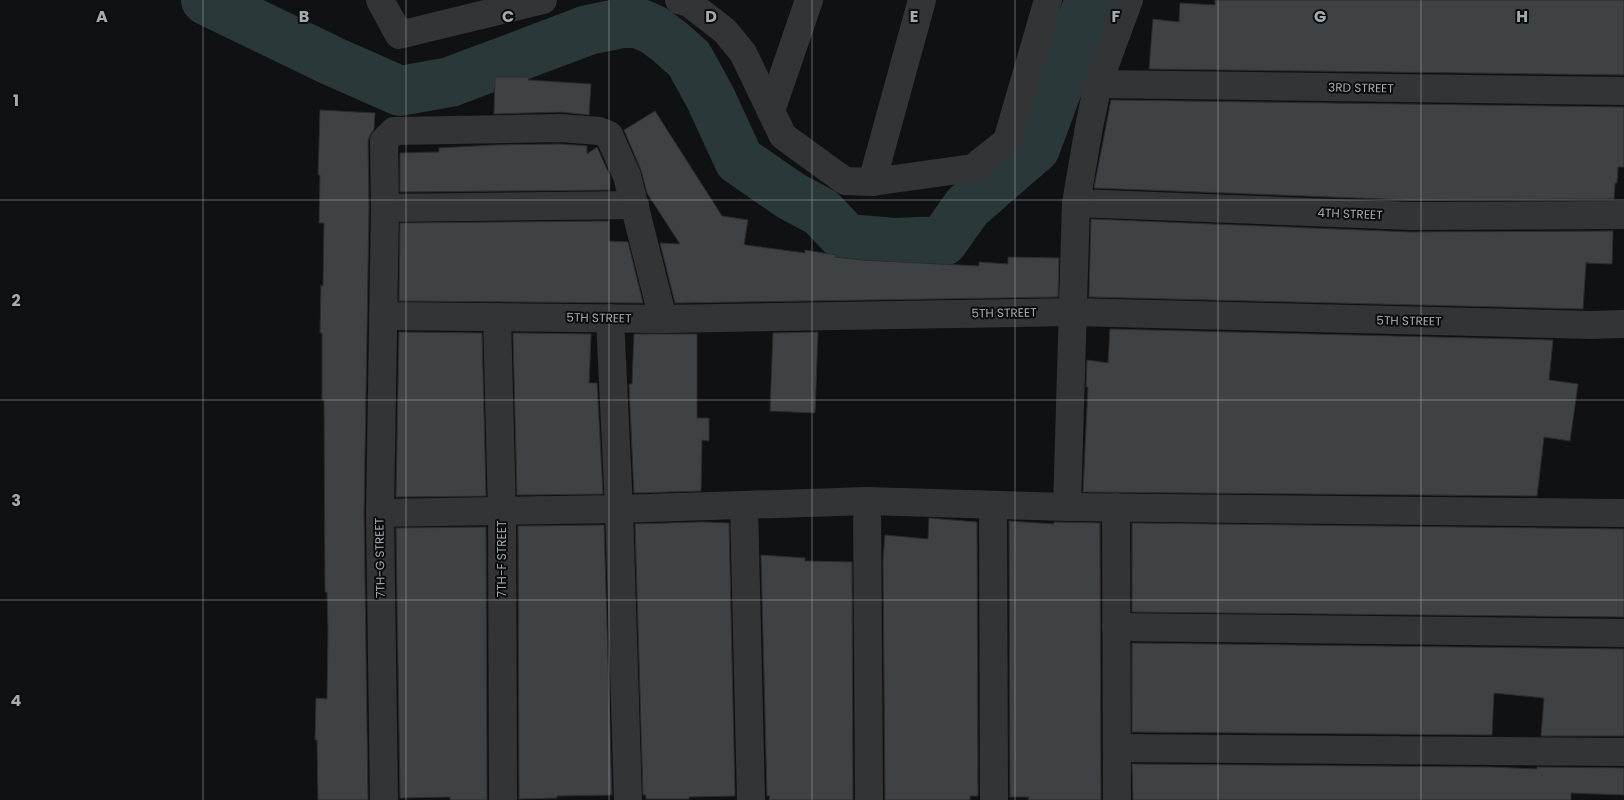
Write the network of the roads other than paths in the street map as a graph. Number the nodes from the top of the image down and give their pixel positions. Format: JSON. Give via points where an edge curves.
{"nodes":[{"id":1,"x":380,"y":0,"type":"edge"},
{"id":2,"x":543,"y":0,"type":"edge"},
{"id":3,"x":679,"y":0,"type":"edge"},
{"id":4,"x":809,"y":0,"type":"edge"},
{"id":5,"x":922,"y":0,"type":"edge"},
{"id":6,"x":1048,"y":0,"type":"edge"},
{"id":7,"x":1130,"y":0,"type":"edge"},
{"id":8,"x":502,"y":4,"type":"edge"},
{"id":9,"x":1098,"y":84,"type":"junction"},
{"id":10,"x":1624,"y":91,"type":"edge"},
{"id":11,"x":771,"y":111,"type":"junction"},
{"id":12,"x":872,"y":182,"type":"junction"},
{"id":13,"x":1076,"y":203,"type":"junction"},
{"id":14,"x":635,"y":205,"type":"junction"},
{"id":15,"x":385,"y":208,"type":"junction"},
{"id":16,"x":1624,"y":215,"type":"edge"},
{"id":17,"x":1073,"y":312,"type":"junction"},
{"id":18,"x":383,"y":316,"type":"junction"},
{"id":19,"x":497,"y":317,"type":"junction"},
{"id":20,"x":610,"y":318,"type":"junction"},
{"id":21,"x":662,"y":319,"type":"junction"},
{"id":22,"x":1624,"y":324,"type":"edge"},
{"id":23,"x":867,"y":501,"type":"junction"},
{"id":24,"x":744,"y":505,"type":"junction"},
{"id":25,"x":993,"y":505,"type":"junction"},
{"id":26,"x":1067,"y":507,"type":"junction"},
{"id":27,"x":1116,"y":507,"type":"junction"},
{"id":28,"x":619,"y":509,"type":"junction"},
{"id":29,"x":502,"y":512,"type":"junction"},
{"id":30,"x":380,"y":513,"type":"junction"},
{"id":31,"x":1624,"y":513,"type":"edge"},
{"id":32,"x":1116,"y":627,"type":"junction"},
{"id":33,"x":1624,"y":633,"type":"edge"},
{"id":34,"x":1118,"y":748,"type":"junction"},
{"id":35,"x":1624,"y":752,"type":"edge"},
{"id":36,"x":384,"y":800,"type":"edge"},
{"id":37,"x":503,"y":800,"type":"edge"},
{"id":38,"x":628,"y":800,"type":"edge"},
{"id":39,"x":751,"y":800,"type":"edge"},
{"id":40,"x":869,"y":800,"type":"edge"},
{"id":41,"x":994,"y":800,"type":"edge"},
{"id":42,"x":1117,"y":800,"type":"edge"}],
"edges":[{"from":1,"to":8,"type":"street","via":[[399,35]]},
{"from":2,"to":8,"type":"street"},
{"from":3,"to":11,"type":"street","via":[[725,31],[743,53]]},
{"from":4,"to":11,"type":"street"},
{"from":5,"to":12,"type":"street"},
{"from":6,"to":12,"type":"street","via":[[1007,141],[973,168]]},
{"from":7,"to":9,"type":"street"},
{"from":9,"to":10,"type":"street","name":"3RD STREET"},
{"from":9,"to":13,"type":"street"},
{"from":11,"to":12,"type":"street","via":[[783,136],[844,181]]},
{"from":13,"to":16,"type":"street","name":"4TH STREET","via":[[1411,216]]},
{"from":13,"to":17,"type":"street"},
{"from":14,"to":15,"type":"street"},
{"from":14,"to":15,"type":"street","name":"7TH-G STREET","via":[[627,176],[609,135],[599,131],[561,128],[394,131],[384,141]]},
{"from":14,"to":21,"type":"street"},
{"from":15,"to":18,"type":"street","name":"7TH-G STREET"},
{"from":17,"to":21,"type":"street","name":"5TH STREET"},
{"from":17,"to":22,"type":"street","name":"5TH STREET"},
{"from":17,"to":26,"type":"street"},
{"from":18,"to":19,"type":"street","name":"5TH STREET"},
{"from":18,"to":30,"type":"street","name":"7TH-G STREET"},
{"from":19,"to":20,"type":"street","name":"5TH STREET"},
{"from":19,"to":29,"type":"street","name":"7TH-F STREET"},
{"from":20,"to":21,"type":"street","name":"5TH STREET"},
{"from":20,"to":28,"type":"street"},
{"from":23,"to":24,"type":"street"},
{"from":23,"to":25,"type":"street"},
{"from":23,"to":40,"type":"street"},
{"from":24,"to":28,"type":"street"},
{"from":24,"to":39,"type":"street"},
{"from":25,"to":26,"type":"street"},
{"from":25,"to":41,"type":"street"},
{"from":26,"to":27,"type":"street"},
{"from":27,"to":31,"type":"street"},
{"from":27,"to":32,"type":"street"},
{"from":28,"to":29,"type":"street"},
{"from":28,"to":38,"type":"street"},
{"from":29,"to":30,"type":"street"},
{"from":29,"to":37,"type":"street","name":"7TH-F STREET"},
{"from":30,"to":36,"type":"street","name":"7TH-G STREET"},
{"from":32,"to":33,"type":"street"},
{"from":32,"to":34,"type":"street"},
{"from":34,"to":35,"type":"street"},
{"from":34,"to":42,"type":"street"}]}
